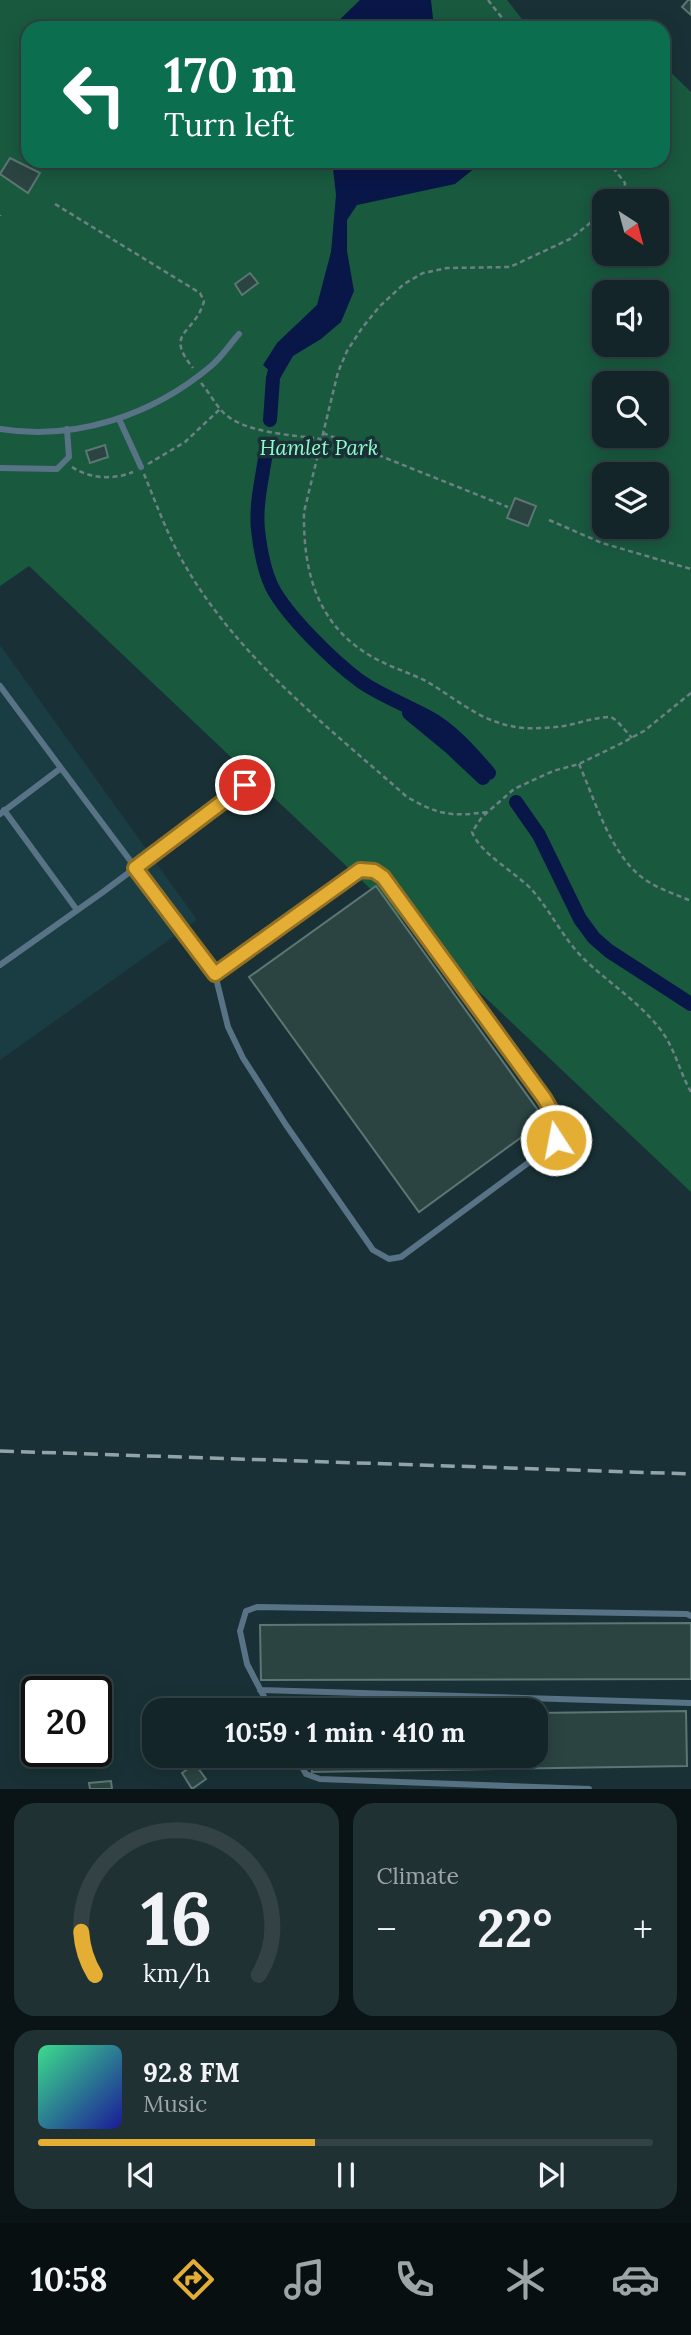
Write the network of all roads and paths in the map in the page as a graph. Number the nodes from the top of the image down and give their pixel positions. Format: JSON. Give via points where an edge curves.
{"nodes":[{"id":1,"x":488,"y":0,"type":"edge"},
{"id":2,"x":504,"y":21,"type":"edge"},
{"id":3,"x":613,"y":168,"type":"edge"},
{"id":4,"x":624,"y":189,"type":"edge"},
{"id":5,"x":55,"y":204,"type":"dead end"},
{"id":6,"x":592,"y":222,"type":"edge"},
{"id":7,"x":239,"y":334,"type":"dead end"},
{"id":8,"x":185,"y":358,"type":"dead end"},
{"id":9,"x":212,"y":394,"type":"dead end"},
{"id":10,"x":119,"y":419,"type":"junction"},
{"id":11,"x":0,"y":429,"type":"edge"},
{"id":12,"x":67,"y":429,"type":"junction"},
{"id":13,"x":323,"y":433,"type":"junction"},
{"id":14,"x":321,"y":439,"type":"junction"},
{"id":15,"x":141,"y":467,"type":"joint"},
{"id":16,"x":0,"y":468,"type":"edge"},
{"id":17,"x":508,"y":507,"type":"dead end"},
{"id":18,"x":549,"y":520,"type":"dead end"},
{"id":19,"x":691,"y":569,"type":"edge"},
{"id":20,"x":0,"y":686,"type":"edge"},
{"id":21,"x":691,"y":694,"type":"edge"},
{"id":22,"x":632,"y":738,"type":"junction"},
{"id":23,"x":579,"y":764,"type":"junction"},
{"id":24,"x":61,"y":768,"type":"junction"},
{"id":25,"x":267,"y":769,"type":"dead end"},
{"id":26,"x":2,"y":812,"type":"edge"},
{"id":27,"x":489,"y":812,"type":"junction"},
{"id":28,"x":135,"y":868,"type":"junction"},
{"id":29,"x":691,"y":901,"type":"edge"},
{"id":30,"x":77,"y":911,"type":"junction"},
{"id":31,"x":0,"y":965,"type":"edge"},
{"id":32,"x":215,"y":974,"type":"junction"},
{"id":33,"x":691,"y":1091,"type":"edge"},
{"id":34,"x":691,"y":1616,"type":"edge"},
{"id":35,"x":260,"y":1690,"type":"junction"},
{"id":36,"x":264,"y":1698,"type":"edge"},
{"id":37,"x":691,"y":1703,"type":"edge"},
{"id":38,"x":303,"y":1768,"type":"edge"},
{"id":39,"x":589,"y":1789,"type":"edge"}],
"edges":[{"from":1,"to":2,"type":"path"},
{"from":3,"to":4,"type":"path"},
{"from":5,"to":8,"type":"path","via":[[200,293],[204,301],[201,311],[180,340]]},
{"from":6,"to":13,"type":"path","via":[[570,239],[510,267],[447,268],[423,273],[404,284],[380,306],[346,351]]},
{"from":7,"to":10,"type":"lane","via":[[213,365],[170,397]]},
{"from":9,"to":14,"type":"path","via":[[228,416],[258,430]]},
{"from":10,"to":12,"type":"lane"},
{"from":10,"to":15,"type":"lane"},
{"from":11,"to":12,"type":"lane","via":[[27,433]]},
{"from":12,"to":16,"type":"lane","via":[[69,457],[57,469]]},
{"from":13,"to":14,"type":"path"},
{"from":13,"to":17,"type":"path"},
{"from":14,"to":22,"type":"path","via":[[304,512],[306,559],[317,599],[351,641],[489,720],[538,728],[611,717]]},
{"from":15,"to":27,"type":"path","via":[[182,561],[251,656],[407,797],[431,810],[458,816]]},
{"from":18,"to":19,"type":"path","via":[[603,543]]},
{"from":20,"to":24,"type":"lane"},
{"from":21,"to":22,"type":"path"},
{"from":22,"to":23,"type":"path"},
{"from":23,"to":27,"type":"path","via":[[514,789]]},
{"from":23,"to":29,"type":"path","via":[[626,862],[650,883]]},
{"from":24,"to":26,"type":"lane"},
{"from":24,"to":28,"type":"lane"},
{"from":25,"to":28,"type":"lane"},
{"from":26,"to":30,"type":"lane"},
{"from":27,"to":33,"type":"path","via":[[474,825],[475,839],[532,890],[584,960],[639,1004],[673,1049],[678,1070]]},
{"from":28,"to":30,"type":"lane"},
{"from":28,"to":32,"type":"lane"},
{"from":30,"to":31,"type":"lane"},
{"from":32,"to":32,"type":"lane","via":[[228,1027],[243,1058],[373,1250],[389,1259],[401,1257],[556,1140],[558,1122],[544,1098],[383,877],[374,871],[360,870]]},
{"from":34,"to":35,"type":"lane","via":[[257,1608],[246,1612],[240,1631],[247,1664]]},
{"from":35,"to":36,"type":"lane"},
{"from":35,"to":37,"type":"lane"},
{"from":38,"to":39,"type":"lane","via":[[320,1779]]}]}
